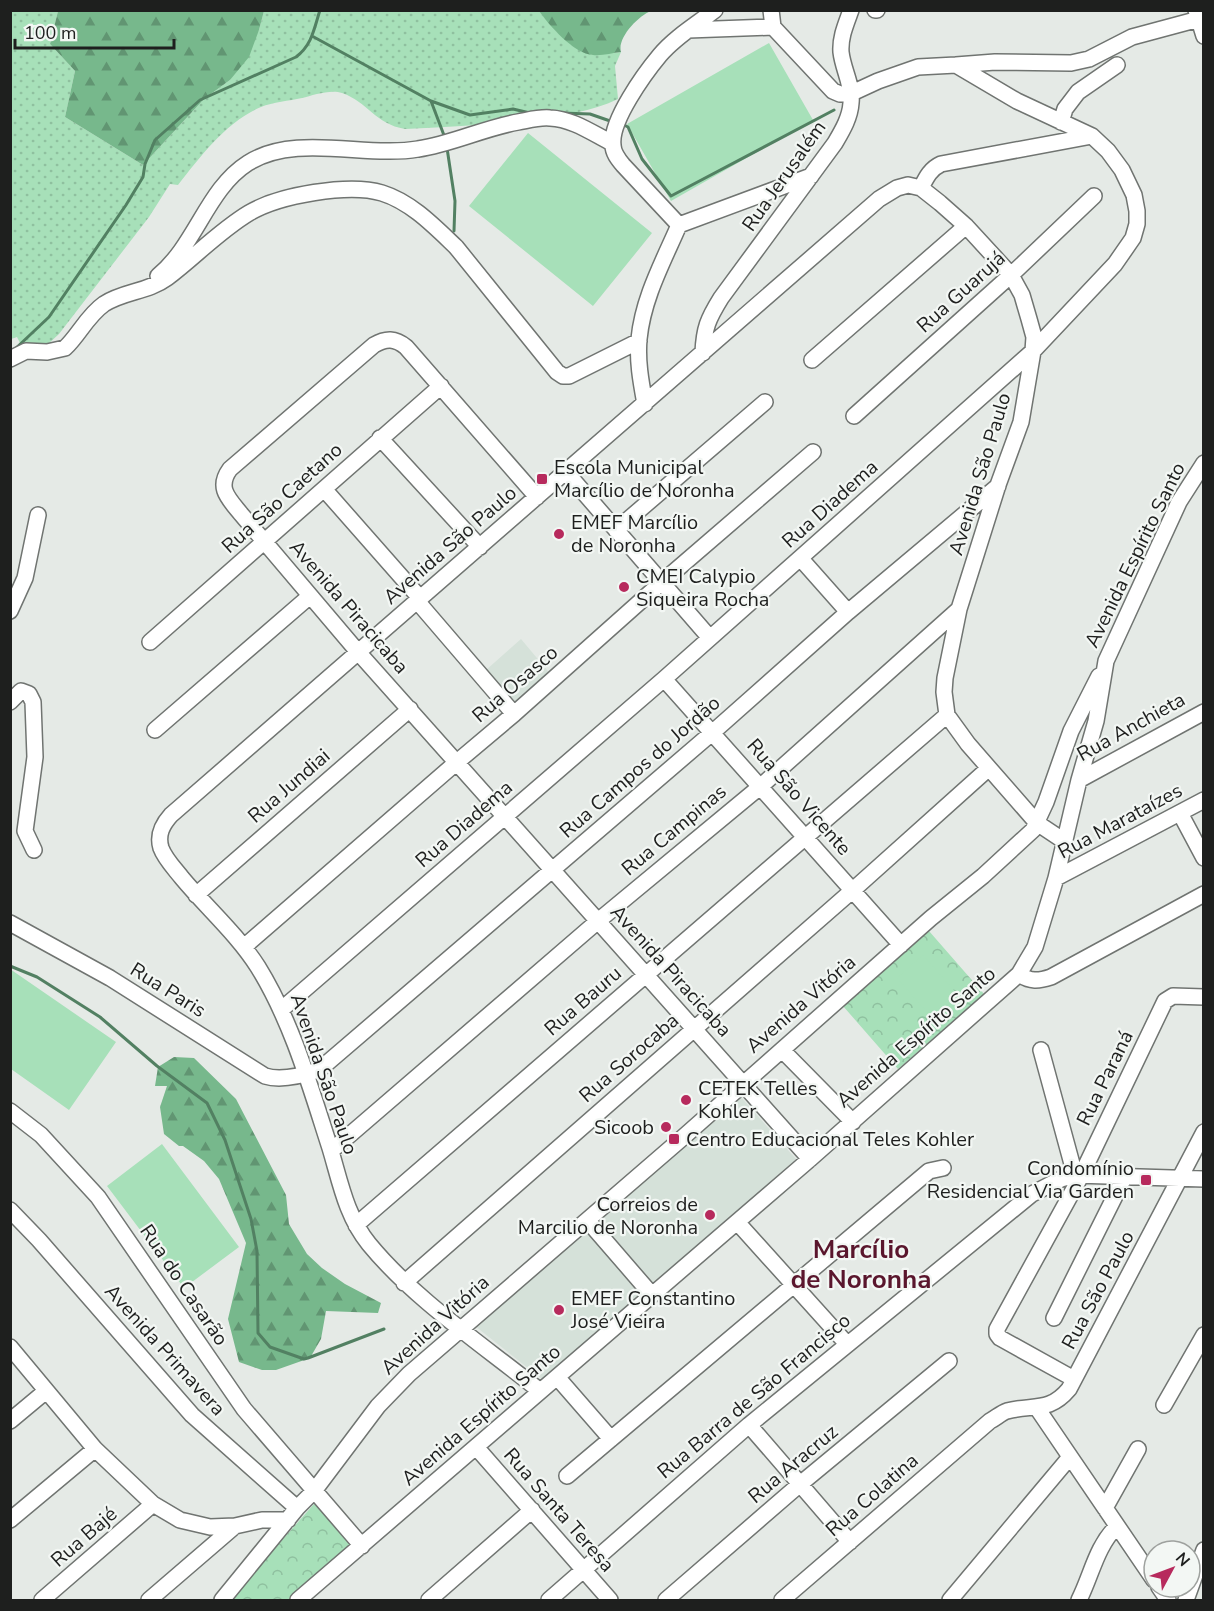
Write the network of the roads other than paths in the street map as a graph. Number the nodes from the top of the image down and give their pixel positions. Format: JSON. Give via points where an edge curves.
{"nodes":[{"id":1,"x":715,"y":10,"type":"edge"},
{"id":2,"x":771,"y":10,"type":"edge"},
{"id":3,"x":851,"y":10,"type":"edge"},
{"id":4,"x":1198,"y":15,"type":"edge"},
{"id":5,"x":773,"y":27,"type":"junction"},
{"id":6,"x":688,"y":30,"type":"junction"},
{"id":7,"x":1203,"y":36,"type":"edge"},
{"id":8,"x":956,"y":65,"type":"junction"},
{"id":9,"x":1117,"y":65,"type":"dead end"},
{"id":10,"x":852,"y":93,"type":"junction"},
{"id":11,"x":1061,"y":122,"type":"junction"},
{"id":12,"x":1092,"y":136,"type":"junction"},
{"id":13,"x":612,"y":143,"type":"junction"},
{"id":14,"x":811,"y":176,"type":"junction"},
{"id":15,"x":921,"y":188,"type":"junction"},
{"id":16,"x":1094,"y":196,"type":"dead end"},
{"id":17,"x":679,"y":225,"type":"junction"},
{"id":18,"x":966,"y":226,"type":"junction"},
{"id":19,"x":1011,"y":275,"type":"junction"},
{"id":20,"x":142,"y":289,"type":"junction"},
{"id":21,"x":639,"y":341,"type":"junction"},
{"id":22,"x":1033,"y":351,"type":"junction"},
{"id":23,"x":703,"y":353,"type":"junction"},
{"id":24,"x":10,"y":359,"type":"edge"},
{"id":25,"x":812,"y":360,"type":"dead end"},
{"id":26,"x":441,"y":386,"type":"junction"},
{"id":27,"x":765,"y":402,"type":"dead end"},
{"id":28,"x":645,"y":404,"type":"junction"},
{"id":29,"x":854,"y":416,"type":"dead end"},
{"id":30,"x":380,"y":438,"type":"junction"},
{"id":31,"x":813,"y":452,"type":"dead end"},
{"id":32,"x":1201,"y":470,"type":"edge"},
{"id":33,"x":566,"y":472,"type":"junction"},
{"id":34,"x":998,"y":485,"type":"junction"},
{"id":35,"x":324,"y":489,"type":"junction"},
{"id":36,"x":537,"y":497,"type":"junction"},
{"id":37,"x":38,"y":515,"type":"dead end"},
{"id":38,"x":616,"y":530,"type":"junction"},
{"id":39,"x":265,"y":542,"type":"junction"},
{"id":40,"x":480,"y":547,"type":"junction"},
{"id":41,"x":801,"y":559,"type":"junction"},
{"id":42,"x":661,"y":583,"type":"junction"},
{"id":43,"x":310,"y":596,"type":"junction"},
{"id":44,"x":419,"y":600,"type":"junction"},
{"id":45,"x":959,"y":609,"type":"junction"},
{"id":46,"x":10,"y":611,"type":"edge"},
{"id":47,"x":848,"y":612,"type":"junction"},
{"id":48,"x":710,"y":638,"type":"junction"},
{"id":49,"x":150,"y":642,"type":"dead end"},
{"id":50,"x":358,"y":652,"type":"junction"},
{"id":51,"x":1106,"y":661,"type":"junction"},
{"id":52,"x":664,"y":679,"type":"junction"},
{"id":53,"x":10,"y":702,"type":"edge"},
{"id":54,"x":410,"y":709,"type":"junction"},
{"id":55,"x":1203,"y":712,"type":"edge"},
{"id":56,"x":514,"y":714,"type":"junction"},
{"id":57,"x":947,"y":715,"type":"junction"},
{"id":58,"x":1077,"y":717,"type":"junction"},
{"id":59,"x":1096,"y":721,"type":"junction"},
{"id":60,"x":155,"y":730,"type":"dead end"},
{"id":61,"x":713,"y":732,"type":"junction"},
{"id":62,"x":457,"y":762,"type":"junction"},
{"id":63,"x":989,"y":768,"type":"junction"},
{"id":64,"x":1079,"y":780,"type":"junction"},
{"id":65,"x":761,"y":786,"type":"junction"},
{"id":66,"x":1203,"y":800,"type":"edge"},
{"id":67,"x":1180,"y":813,"type":"junction"},
{"id":68,"x":506,"y":816,"type":"junction"},
{"id":69,"x":1037,"y":823,"type":"junction"},
{"id":70,"x":806,"y":837,"type":"junction"},
{"id":71,"x":1064,"y":841,"type":"junction"},
{"id":72,"x":34,"y":850,"type":"dead end"},
{"id":73,"x":1203,"y":858,"type":"edge"},
{"id":74,"x":553,"y":870,"type":"junction"},
{"id":75,"x":1056,"y":878,"type":"junction"},
{"id":76,"x":853,"y":891,"type":"junction"},
{"id":77,"x":1203,"y":894,"type":"edge"},
{"id":78,"x":196,"y":895,"type":"junction"},
{"id":79,"x":598,"y":921,"type":"junction"},
{"id":80,"x":10,"y":923,"type":"edge"},
{"id":81,"x":901,"y":945,"type":"junction"},
{"id":82,"x":245,"y":946,"type":"junction"},
{"id":83,"x":1019,"y":974,"type":"junction"},
{"id":84,"x":646,"y":975,"type":"junction"},
{"id":85,"x":1203,"y":997,"type":"edge"},
{"id":86,"x":282,"y":1010,"type":"junction"},
{"id":87,"x":694,"y":1029,"type":"junction"},
{"id":88,"x":782,"y":1050,"type":"junction"},
{"id":89,"x":1041,"y":1050,"type":"dead end"},
{"id":90,"x":306,"y":1074,"type":"junction"},
{"id":91,"x":743,"y":1083,"type":"junction"},
{"id":92,"x":10,"y":1111,"type":"edge"},
{"id":93,"x":853,"y":1122,"type":"junction"},
{"id":94,"x":1203,"y":1132,"type":"edge"},
{"id":95,"x":331,"y":1151,"type":"junction"},
{"id":96,"x":810,"y":1159,"type":"junction"},
{"id":97,"x":943,"y":1168,"type":"dead end"},
{"id":98,"x":1078,"y":1176,"type":"junction"},
{"id":99,"x":1124,"y":1178,"type":"junction"},
{"id":100,"x":1180,"y":1179,"type":"junction"},
{"id":101,"x":1203,"y":1179,"type":"edge"},
{"id":102,"x":10,"y":1210,"type":"edge"},
{"id":103,"x":588,"y":1221,"type":"junction"},
{"id":104,"x":737,"y":1222,"type":"junction"},
{"id":105,"x":356,"y":1225,"type":"junction"},
{"id":106,"x":404,"y":1283,"type":"junction"},
{"id":107,"x":794,"y":1286,"type":"junction"},
{"id":108,"x":652,"y":1295,"type":"junction"},
{"id":109,"x":1054,"y":1318,"type":"dead end"},
{"id":110,"x":462,"y":1329,"type":"junction"},
{"id":111,"x":1203,"y":1335,"type":"edge"},
{"id":112,"x":847,"y":1344,"type":"junction"},
{"id":113,"x":10,"y":1347,"type":"edge"},
{"id":114,"x":949,"y":1361,"type":"dead end"},
{"id":115,"x":557,"y":1377,"type":"junction"},
{"id":116,"x":1074,"y":1379,"type":"junction"},
{"id":117,"x":46,"y":1391,"type":"junction"},
{"id":118,"x":540,"y":1391,"type":"junction"},
{"id":119,"x":1164,"y":1405,"type":"dead end"},
{"id":120,"x":1037,"y":1408,"type":"junction"},
{"id":121,"x":10,"y":1421,"type":"edge"},
{"id":122,"x":990,"y":1421,"type":"joint"},
{"id":123,"x":749,"y":1425,"type":"junction"},
{"id":124,"x":611,"y":1439,"type":"junction"},
{"id":125,"x":476,"y":1447,"type":"junction"},
{"id":126,"x":95,"y":1449,"type":"junction"},
{"id":127,"x":1138,"y":1449,"type":"dead end"},
{"id":128,"x":1070,"y":1457,"type":"junction"},
{"id":129,"x":567,"y":1476,"type":"dead end"},
{"id":130,"x":800,"y":1485,"type":"junction"},
{"id":131,"x":314,"y":1491,"type":"junction"},
{"id":132,"x":153,"y":1504,"type":"junction"},
{"id":133,"x":1105,"y":1508,"type":"junction"},
{"id":134,"x":531,"y":1510,"type":"junction"},
{"id":135,"x":292,"y":1514,"type":"junction"},
{"id":136,"x":10,"y":1520,"type":"edge"},
{"id":137,"x":235,"y":1526,"type":"junction"},
{"id":138,"x":1117,"y":1526,"type":"junction"},
{"id":139,"x":850,"y":1542,"type":"junction"},
{"id":140,"x":362,"y":1546,"type":"junction"},
{"id":141,"x":1203,"y":1550,"type":"edge"},
{"id":142,"x":1142,"y":1562,"type":"edge"},
{"id":143,"x":584,"y":1571,"type":"junction"},
{"id":144,"x":42,"y":1600,"type":"edge"},
{"id":145,"x":149,"y":1600,"type":"edge"},
{"id":146,"x":222,"y":1600,"type":"edge"},
{"id":147,"x":298,"y":1600,"type":"edge"},
{"id":148,"x":429,"y":1600,"type":"edge"},
{"id":149,"x":549,"y":1600,"type":"edge"},
{"id":150,"x":610,"y":1600,"type":"edge"},
{"id":151,"x":666,"y":1600,"type":"edge"},
{"id":152,"x":782,"y":1600,"type":"edge"},
{"id":153,"x":950,"y":1600,"type":"edge"},
{"id":154,"x":1079,"y":1600,"type":"edge"},
{"id":155,"x":1186,"y":1600,"type":"edge"}],
"edges":[{"from":1,"to":6,"type":"street"},
{"from":2,"to":5,"type":"street"},
{"from":3,"to":10,"type":"street","name":"Rua Jerusalém","via":[[844,28],[842,53]]},
{"from":4,"to":7,"type":"street"},
{"from":4,"to":8,"type":"street","via":[[1071,63]]},
{"from":5,"to":6,"type":"street"},
{"from":5,"to":10,"type":"street","via":[[827,86],[840,94]]},
{"from":6,"to":13,"type":"street","via":[[661,54],[640,83],[621,115]]},
{"from":8,"to":10,"type":"street","via":[[918,67]]},
{"from":8,"to":11,"type":"street"},
{"from":9,"to":11,"type":"street","via":[[1078,92]]},
{"from":10,"to":14,"type":"street","name":"Rua Jerusalém","via":[[847,120]]},
{"from":11,"to":12,"type":"street"},
{"from":12,"to":15,"type":"street","via":[[941,164],[928,174]]},
{"from":12,"to":22,"type":"street","name":"Rua Diadema","via":[[1108,151],[1129,182],[1137,224],[1133,238],[1115,264]]},
{"from":13,"to":17,"type":"street","via":[[623,165]]},
{"from":13,"to":20,"type":"street","via":[[575,123],[549,117],[496,126],[418,149],[379,152],[336,147],[261,156],[229,179],[164,271]]},
{"from":14,"to":17,"type":"street"},
{"from":14,"to":23,"type":"street","name":"Rua Jerusalém","via":[[716,305],[703,336]]},
{"from":15,"to":18,"type":"street","name":"Avenida São Paulo"},
{"from":15,"to":23,"type":"street","name":"Avenida São Paulo","via":[[908,185],[879,199]]},
{"from":16,"to":19,"type":"street","name":"Rua Guarujá"},
{"from":17,"to":21,"type":"street","via":[[653,283]]},
{"from":18,"to":19,"type":"street","name":"Avenida São Paulo"},
{"from":18,"to":25,"type":"street"},
{"from":19,"to":22,"type":"street","name":"Avenida São Paulo","via":[[1022,295],[1034,337]]},
{"from":19,"to":29,"type":"street","name":"Rua Guarujá"},
{"from":20,"to":21,"type":"street","via":[[157,285],[250,212],[285,198],[361,190],[382,193],[403,203],[456,246],[563,376]]},
{"from":20,"to":24,"type":"street","via":[[106,303],[65,348],[26,351]]},
{"from":21,"to":28,"type":"street"},
{"from":22,"to":34,"type":"street","name":"Avenida São Paulo","via":[[1021,422]]},
{"from":22,"to":41,"type":"street","name":"Rua Diadema"},
{"from":23,"to":28,"type":"street","name":"Avenida São Paulo"},
{"from":26,"to":30,"type":"street","name":"Rua São Caetano"},
{"from":26,"to":36,"type":"street","name":"Avenida Piracicaba"},
{"from":26,"to":39,"type":"street","name":"Avenida Piracicaba","via":[[400,342],[382,340],[230,470],[223,484],[227,496]]},
{"from":27,"to":38,"type":"street"},
{"from":28,"to":33,"type":"street","name":"Avenida São Paulo"},
{"from":30,"to":35,"type":"street","name":"Rua São Caetano"},
{"from":30,"to":40,"type":"street"},
{"from":31,"to":42,"type":"street","name":"Rua Osasco"},
{"from":32,"to":51,"type":"street","name":"Avenida Espírito Santo","via":[[1179,502]]},
{"from":33,"to":36,"type":"street","name":"Avenida São Paulo"},
{"from":33,"to":38,"type":"street"},
{"from":34,"to":45,"type":"street","name":"Avenida São Paulo"},
{"from":34,"to":47,"type":"street","name":"Rua Campos do Jordão"},
{"from":35,"to":39,"type":"street","name":"Rua São Caetano"},
{"from":35,"to":44,"type":"street"},
{"from":36,"to":40,"type":"street","name":"Avenida São Paulo"},
{"from":37,"to":46,"type":"street","via":[[25,578]]},
{"from":38,"to":42,"type":"street"},
{"from":39,"to":43,"type":"street","name":"Avenida Piracicaba"},
{"from":39,"to":49,"type":"street","name":"Rua São Caetano"},
{"from":40,"to":44,"type":"street","name":"Avenida São Paulo"},
{"from":41,"to":47,"type":"street"},
{"from":41,"to":48,"type":"street","name":"Rua Diadema"},
{"from":42,"to":48,"type":"street"},
{"from":42,"to":56,"type":"street","name":"Rua Osasco"},
{"from":43,"to":50,"type":"street","name":"Avenida Piracicaba"},
{"from":43,"to":60,"type":"street"},
{"from":44,"to":50,"type":"street","name":"Avenida São Paulo"},
{"from":44,"to":56,"type":"street"},
{"from":45,"to":57,"type":"street","name":"Avenida São Paulo","via":[[945,678]]},
{"from":45,"to":65,"type":"street","name":"Rua Campinas"},
{"from":47,"to":61,"type":"street","name":"Rua Campos do Jordão"},
{"from":48,"to":52,"type":"street","name":"Rua Diadema"},
{"from":50,"to":54,"type":"street","name":"Avenida Piracicaba"},
{"from":50,"to":78,"type":"street","name":"Avenida São Paulo","via":[[164,822],[161,848]]},
{"from":51,"to":58,"type":"street","name":"Avenida Vitória"},
{"from":51,"to":59,"type":"street","name":"Avenida Espírito Santo"},
{"from":52,"to":61,"type":"street","name":"Rua São Vicente"},
{"from":52,"to":68,"type":"street","name":"Rua Diadema"},
{"from":53,"to":72,"type":"street","via":[[26,691],[33,702],[35,757],[25,831]]},
{"from":54,"to":62,"type":"street","name":"Avenida Piracicaba"},
{"from":54,"to":78,"type":"street","name":"Rua Jundiai"},
{"from":55,"to":64,"type":"street","name":"Rua Anchieta"},
{"from":56,"to":62,"type":"street","name":"Rua Osasco"},
{"from":57,"to":63,"type":"street"},
{"from":57,"to":70,"type":"street","name":"Rua Bauru"},
{"from":58,"to":59,"type":"street","via":[[1091,714]]},
{"from":58,"to":69,"type":"street","name":"Avenida Vitória"},
{"from":59,"to":64,"type":"street","name":"Avenida Espírito Santo"},
{"from":61,"to":65,"type":"street","name":"Rua São Vicente"},
{"from":61,"to":74,"type":"street","name":"Rua Campos do Jordão"},
{"from":62,"to":68,"type":"street","name":"Avenida Piracicaba"},
{"from":62,"to":82,"type":"street","name":"Rua Osasco"},
{"from":63,"to":69,"type":"street"},
{"from":63,"to":76,"type":"street","name":"Rua Sorocaba"},
{"from":64,"to":71,"type":"street","name":"Avenida Espírito Santo"},
{"from":65,"to":70,"type":"street","name":"Rua São Vicente"},
{"from":65,"to":79,"type":"street","name":"Rua Campinas"},
{"from":66,"to":67,"type":"street","name":"Rua Marataízes"},
{"from":67,"to":73,"type":"street"},
{"from":67,"to":75,"type":"street","name":"Rua Marataízes"},
{"from":68,"to":74,"type":"street","name":"Avenida Piracicaba"},
{"from":68,"to":86,"type":"street","name":"Rua Diadema"},
{"from":69,"to":71,"type":"street"},
{"from":69,"to":81,"type":"street","name":"Avenida Vitória","via":[[983,876]]},
{"from":70,"to":76,"type":"street","name":"Rua São Vicente"},
{"from":70,"to":84,"type":"street","name":"Rua Bauru"},
{"from":71,"to":75,"type":"street","name":"Avenida Espírito Santo"},
{"from":74,"to":79,"type":"street","name":"Avenida Piracicaba"},
{"from":74,"to":90,"type":"street","name":"Rua Campos do Jordão","via":[[324,1067]]},
{"from":75,"to":83,"type":"street","name":"Avenida Espírito Santo","via":[[1035,947]]},
{"from":76,"to":81,"type":"street","name":"Rua São Vicente"},
{"from":76,"to":87,"type":"street","name":"Rua Sorocaba"},
{"from":77,"to":83,"type":"street","via":[[1051,977],[1038,981]]},
{"from":78,"to":82,"type":"street","name":"Avenida São Paulo"},
{"from":79,"to":84,"type":"street","name":"Avenida Piracicaba"},
{"from":79,"to":95,"type":"street","name":"Rua Campinas"},
{"from":80,"to":90,"type":"street","name":"Rua Paris","via":[[110,978],[265,1076]]},
{"from":81,"to":88,"type":"street","name":"Avenida Vitória"},
{"from":82,"to":86,"type":"street","name":"Avenida São Paulo"},
{"from":83,"to":93,"type":"street","name":"Avenida Espírito Santo"},
{"from":84,"to":87,"type":"street","name":"Avenida Piracicaba"},
{"from":84,"to":105,"type":"street","name":"Rua Bauru"},
{"from":85,"to":98,"type":"street","name":"Rua Paraná","via":[[1168,998]]},
{"from":86,"to":90,"type":"street","name":"Avenida São Paulo"},
{"from":87,"to":91,"type":"street","name":"Avenida Piracicaba"},
{"from":87,"to":106,"type":"street","name":"Rua Sorocaba"},
{"from":88,"to":91,"type":"street","name":"Avenida Vitória"},
{"from":88,"to":93,"type":"street"},
{"from":89,"to":98,"type":"street"},
{"from":90,"to":95,"type":"street","name":"Avenida São Paulo"},
{"from":91,"to":96,"type":"street","name":"Avenida Piracicaba"},
{"from":91,"to":103,"type":"street","name":"Avenida Vitória"},
{"from":92,"to":131,"type":"street","name":"Rua do Casarão","via":[[48,1142],[98,1197],[244,1409]]},
{"from":93,"to":96,"type":"street","name":"Avenida Espírito Santo"},
{"from":94,"to":100,"type":"street","name":"Rua São Paulo"},
{"from":95,"to":105,"type":"street","name":"Avenida São Paulo","via":[[344,1200]]},
{"from":96,"to":104,"type":"street","name":"Avenida Espírito Santo"},
{"from":97,"to":107,"type":"street","via":[[929,1171]]},
{"from":98,"to":99,"type":"street"},
{"from":98,"to":112,"type":"street","name":"Rua Barra de São Francisco","via":[[1049,1184],[1018,1205]]},
{"from":98,"to":116,"type":"street","name":"Rua Paraná","via":[[997,1329],[1000,1338]]},
{"from":99,"to":100,"type":"street"},
{"from":99,"to":109,"type":"street"},
{"from":100,"to":101,"type":"street"},
{"from":100,"to":116,"type":"street","name":"Rua São Paulo"},
{"from":102,"to":135,"type":"street","name":"Avenida Primavera","via":[[192,1415]]},
{"from":103,"to":108,"type":"street"},
{"from":103,"to":110,"type":"street","name":"Avenida Vitória"},
{"from":104,"to":107,"type":"street"},
{"from":104,"to":108,"type":"street","name":"Avenida Espírito Santo"},
{"from":105,"to":106,"type":"street","name":"Avenida São Paulo"},
{"from":106,"to":110,"type":"street","name":"Avenida São Paulo"},
{"from":107,"to":112,"type":"street"},
{"from":107,"to":124,"type":"street"},
{"from":108,"to":115,"type":"street","name":"Avenida Espírito Santo"},
{"from":110,"to":118,"type":"street","name":"Avenida São Paulo"},
{"from":110,"to":131,"type":"street","name":"Avenida Vitória","via":[[378,1406]]},
{"from":111,"to":119,"type":"street"},
{"from":112,"to":123,"type":"street","name":"Rua Barra de São Francisco"},
{"from":113,"to":117,"type":"street"},
{"from":114,"to":130,"type":"street","name":"Rua Aracruz"},
{"from":115,"to":118,"type":"street","name":"Avenida Espírito Santo"},
{"from":115,"to":124,"type":"street"},
{"from":116,"to":120,"type":"street","name":"Rua São Paulo","via":[[1062,1397]]},
{"from":117,"to":121,"type":"street"},
{"from":117,"to":126,"type":"street"},
{"from":118,"to":125,"type":"street","name":"Avenida Espírito Santo"},
{"from":120,"to":122,"type":"street","name":"Rua São Paulo","via":[[1006,1412]]},
{"from":120,"to":128,"type":"street"},
{"from":122,"to":139,"type":"street","name":"Rua Colatina"},
{"from":123,"to":130,"type":"street"},
{"from":123,"to":143,"type":"street","name":"Rua Barra de São Francisco"},
{"from":124,"to":129,"type":"street"},
{"from":125,"to":134,"type":"street","name":"Rua Santa Teresa"},
{"from":125,"to":140,"type":"street","name":"Avenida Espírito Santo"},
{"from":126,"to":132,"type":"street"},
{"from":126,"to":136,"type":"street"},
{"from":127,"to":133,"type":"street"},
{"from":128,"to":133,"type":"street"},
{"from":128,"to":153,"type":"street"},
{"from":130,"to":139,"type":"street"},
{"from":130,"to":151,"type":"street","name":"Rua Aracruz"},
{"from":131,"to":135,"type":"street","name":"Avenida Vitória"},
{"from":131,"to":140,"type":"street"},
{"from":132,"to":137,"type":"street","via":[[180,1520],[210,1527]]},
{"from":132,"to":144,"type":"street","name":"Rua Bajé"},
{"from":133,"to":138,"type":"street"},
{"from":134,"to":143,"type":"street","name":"Rua Santa Teresa"},
{"from":134,"to":148,"type":"street"},
{"from":135,"to":137,"type":"street"},
{"from":135,"to":146,"type":"street","name":"Avenida Vitória"},
{"from":137,"to":145,"type":"street"},
{"from":138,"to":142,"type":"street"},
{"from":138,"to":154,"type":"street","via":[[1098,1550]]},
{"from":139,"to":152,"type":"street","name":"Rua Colatina"},
{"from":140,"to":147,"type":"street","name":"Avenida Espírito Santo"},
{"from":141,"to":155,"type":"street"},
{"from":143,"to":149,"type":"street","name":"Rua Barra de São Francisco"},
{"from":143,"to":150,"type":"street","name":"Rua Santa Teresa"}]}
